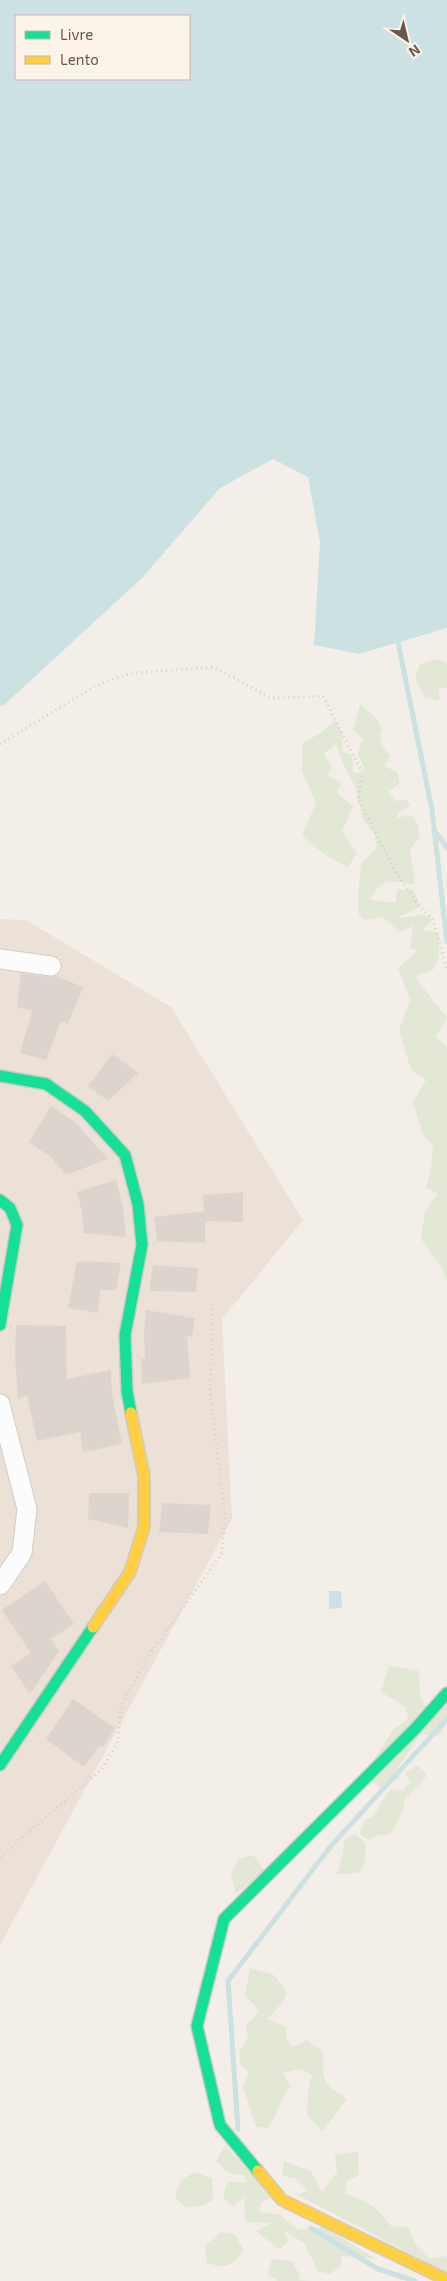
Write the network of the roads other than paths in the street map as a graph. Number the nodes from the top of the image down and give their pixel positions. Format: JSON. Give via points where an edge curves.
{"nodes":[{"id":1,"x":0,"y":959,"type":"edge"},
{"id":2,"x":51,"y":966,"type":"dead end"},
{"id":3,"x":0,"y":1076,"type":"edge"},
{"id":4,"x":0,"y":1200,"type":"edge"},
{"id":5,"x":0,"y":1324,"type":"edge"},
{"id":6,"x":0,"y":1404,"type":"edge"},
{"id":7,"x":0,"y":1585,"type":"edge"},
{"id":8,"x":447,"y":1692,"type":"edge"},
{"id":9,"x":0,"y":1765,"type":"edge"},
{"id":10,"x":447,"y":2280,"type":"edge"}],
"edges":[{"from":1,"to":2,"type":"street"},
{"from":3,"to":9,"type":"street","via":[[46,1084],[85,1110],[125,1155],[138,1204],[142,1245],[124,1335],[127,1391],[144,1476],[144,1527],[130,1572]]},
{"from":4,"to":5,"type":"street","via":[[10,1208],[17,1225]]},
{"from":6,"to":7,"type":"street","via":[[27,1509],[22,1553]]},
{"from":8,"to":10,"type":"street","via":[[415,1729],[224,1920],[197,2026],[220,2125],[282,2200]]}]}
